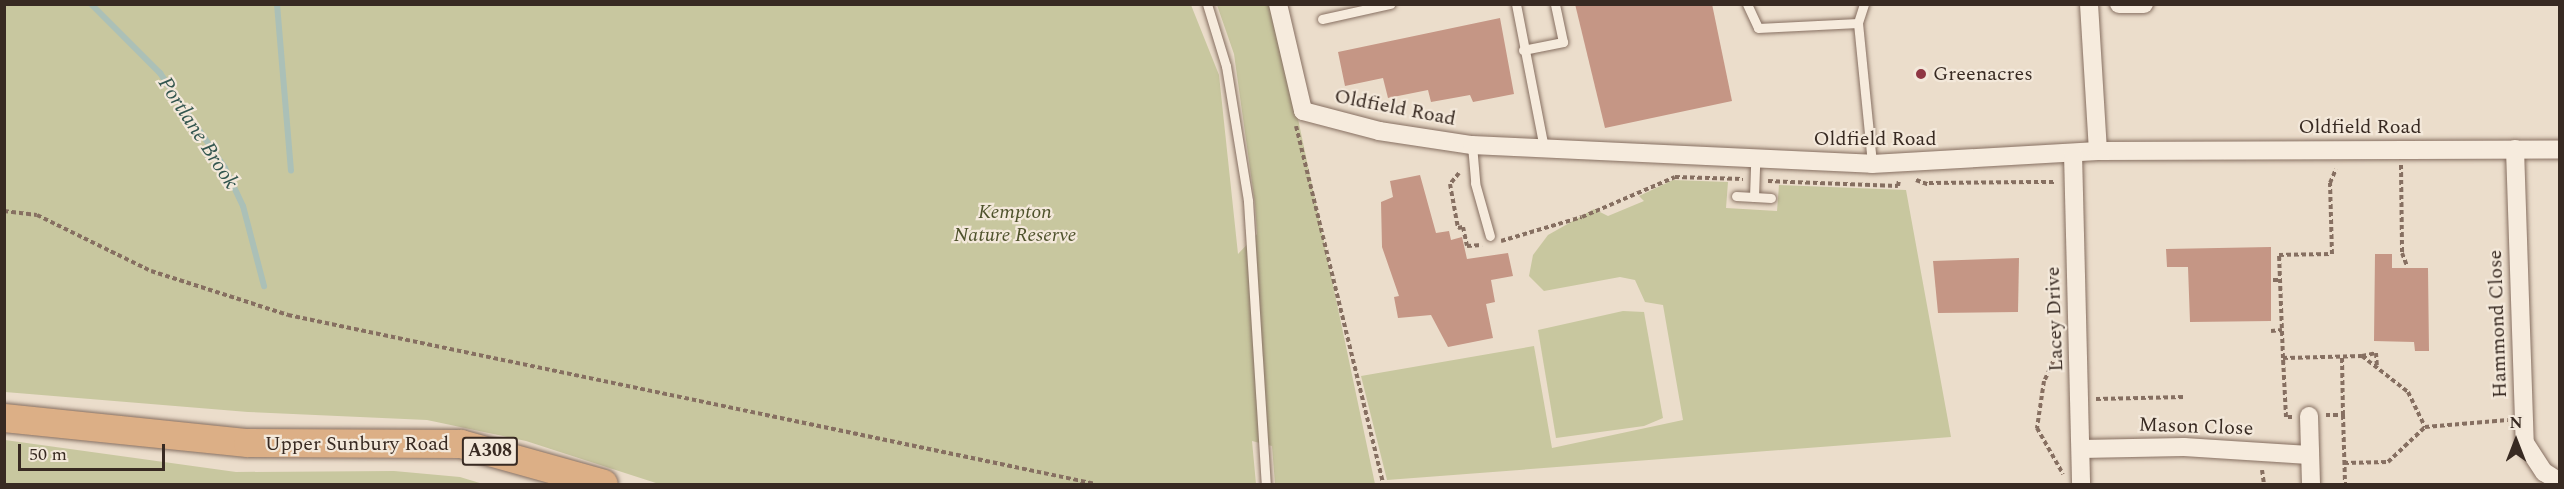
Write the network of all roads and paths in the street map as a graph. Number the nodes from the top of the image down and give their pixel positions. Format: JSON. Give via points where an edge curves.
{"nodes":[{"id":1,"x":1207,"y":4,"type":"edge"},
{"id":2,"x":1278,"y":4,"type":"edge"},
{"id":3,"x":1390,"y":4,"type":"edge"},
{"id":4,"x":1516,"y":4,"type":"edge"},
{"id":5,"x":1555,"y":4,"type":"edge"},
{"id":6,"x":1747,"y":4,"type":"edge"},
{"id":7,"x":1864,"y":4,"type":"edge"},
{"id":8,"x":2089,"y":4,"type":"edge"},
{"id":9,"x":2120,"y":4,"type":"edge"},
{"id":10,"x":2144,"y":4,"type":"edge"},
{"id":11,"x":1323,"y":19,"type":"dead end"},
{"id":12,"x":1858,"y":22,"type":"junction"},
{"id":13,"x":1523,"y":50,"type":"junction"},
{"id":14,"x":1302,"y":111,"type":"junction"},
{"id":15,"x":1450,"y":142,"type":"junction"},
{"id":16,"x":1472,"y":145,"type":"junction"},
{"id":17,"x":1544,"y":148,"type":"junction"},
{"id":18,"x":2515,"y":149,"type":"junction"},
{"id":19,"x":2559,"y":149,"type":"edge"},
{"id":20,"x":2336,"y":150,"type":"junction"},
{"id":21,"x":2400,"y":150,"type":"junction"},
{"id":22,"x":2098,"y":151,"type":"junction"},
{"id":23,"x":2073,"y":153,"type":"junction"},
{"id":24,"x":1755,"y":160,"type":"junction"},
{"id":25,"x":1872,"y":164,"type":"junction"},
{"id":26,"x":1928,"y":164,"type":"junction"},
{"id":27,"x":1754,"y":180,"type":"junction"},
{"id":28,"x":2074,"y":182,"type":"junction"},
{"id":29,"x":1930,"y":185,"type":"junction"},
{"id":30,"x":1736,"y":196,"type":"dead end"},
{"id":31,"x":1754,"y":197,"type":"junction"},
{"id":32,"x":1771,"y":198,"type":"dead end"},
{"id":33,"x":4,"y":212,"type":"edge"},
{"id":34,"x":1490,"y":236,"type":"dead end"},
{"id":35,"x":2407,"y":266,"type":"dead end"},
{"id":36,"x":2273,"y":280,"type":"dead end"},
{"id":37,"x":2281,"y":280,"type":"junction"},
{"id":38,"x":2078,"y":310,"type":"junction"},
{"id":39,"x":2282,"y":330,"type":"junction"},
{"id":40,"x":2271,"y":331,"type":"dead end"},
{"id":41,"x":2342,"y":356,"type":"junction"},
{"id":42,"x":2362,"y":356,"type":"junction"},
{"id":43,"x":2283,"y":358,"type":"junction"},
{"id":44,"x":2378,"y":368,"type":"junction"},
{"id":45,"x":2184,"y":397,"type":"dead end"},
{"id":46,"x":2080,"y":400,"type":"junction"},
{"id":47,"x":2343,"y":415,"type":"junction"},
{"id":48,"x":2309,"y":416,"type":"junction"},
{"id":49,"x":4,"y":418,"type":"edge"},
{"id":50,"x":2524,"y":418,"type":"junction"},
{"id":51,"x":2425,"y":427,"type":"junction"},
{"id":52,"x":2081,"y":449,"type":"junction"},
{"id":53,"x":2309,"y":455,"type":"junction"},
{"id":54,"x":2344,"y":463,"type":"junction"},
{"id":55,"x":2559,"y":483,"type":"edge"},
{"id":56,"x":604,"y":484,"type":"edge"},
{"id":57,"x":1096,"y":484,"type":"edge"},
{"id":58,"x":1266,"y":484,"type":"edge"},
{"id":59,"x":1383,"y":484,"type":"edge"},
{"id":60,"x":2072,"y":484,"type":"edge"},
{"id":61,"x":2081,"y":484,"type":"edge"},
{"id":62,"x":2311,"y":484,"type":"edge"},
{"id":63,"x":2345,"y":484,"type":"edge"}],
"edges":[{"from":1,"to":58,"type":"lane","via":[[1226,66],[1248,201]]},
{"from":2,"to":14,"type":"street"},
{"from":3,"to":11,"type":"lane"},
{"from":4,"to":13,"type":"lane"},
{"from":5,"to":13,"type":"lane","via":[[1563,42]]},
{"from":6,"to":12,"type":"lane","via":[[1758,28]]},
{"from":7,"to":12,"type":"lane"},
{"from":8,"to":22,"type":"street"},
{"from":9,"to":10,"type":"street"},
{"from":12,"to":25,"type":"lane"},
{"from":13,"to":17,"type":"lane"},
{"from":14,"to":15,"type":"street","name":"Oldfield Road"},
{"from":14,"to":59,"type":"path","via":[[1294,130]]},
{"from":15,"to":16,"type":"street","name":"Oldfield Road"},
{"from":15,"to":27,"type":"path","via":[[1452,156],[1461,162],[1456,182],[1450,184],[1458,228],[1463,227],[1465,242],[1473,247],[1582,218],[1675,177]]},
{"from":16,"to":17,"type":"street","name":"Oldfield Road"},
{"from":16,"to":34,"type":"lane","via":[[1475,183]]},
{"from":17,"to":24,"type":"street","name":"Oldfield Road"},
{"from":18,"to":19,"type":"street","name":"Oldfield Road"},
{"from":18,"to":21,"type":"street","name":"Oldfield Road"},
{"from":18,"to":50,"type":"street","name":"Hammond Close"},
{"from":20,"to":21,"type":"street","name":"Oldfield Road"},
{"from":20,"to":22,"type":"street","name":"Oldfield Road"},
{"from":20,"to":37,"type":"path","via":[[2330,183],[2332,254],[2279,255]]},
{"from":21,"to":35,"type":"path","via":[[2402,253]]},
{"from":22,"to":23,"type":"street","name":"Oldfield Road"},
{"from":23,"to":26,"type":"street","name":"Oldfield Road"},
{"from":23,"to":28,"type":"street","name":"Lacey Drive"},
{"from":24,"to":25,"type":"street","name":"Oldfield Road"},
{"from":24,"to":27,"type":"lane"},
{"from":25,"to":26,"type":"street","name":"Oldfield Road"},
{"from":26,"to":29,"type":"path"},
{"from":27,"to":29,"type":"path","via":[[1898,186],[1899,179],[1911,178]]},
{"from":27,"to":31,"type":"lane"},
{"from":28,"to":29,"type":"path"},
{"from":28,"to":38,"type":"street","name":"Lacey Drive"},
{"from":30,"to":31,"type":"lane"},
{"from":31,"to":32,"type":"lane"},
{"from":33,"to":57,"type":"path","via":[[38,216],[151,271],[288,315]]},
{"from":36,"to":37,"type":"path"},
{"from":37,"to":39,"type":"path"},
{"from":38,"to":46,"type":"street","name":"Lacey Drive"},
{"from":38,"to":60,"type":"path","via":[[2044,381],[2037,428]]},
{"from":39,"to":40,"type":"path"},
{"from":39,"to":43,"type":"path"},
{"from":41,"to":42,"type":"path"},
{"from":41,"to":43,"type":"path"},
{"from":41,"to":47,"type":"path"},
{"from":42,"to":44,"type":"path"},
{"from":42,"to":44,"type":"path","via":[[2376,353]]},
{"from":43,"to":48,"type":"path","via":[[2286,417]]},
{"from":44,"to":51,"type":"path","via":[[2408,392]]},
{"from":45,"to":46,"type":"path"},
{"from":46,"to":52,"type":"street","name":"Lacey Drive"},
{"from":47,"to":48,"type":"path"},
{"from":47,"to":54,"type":"path"},
{"from":48,"to":53,"type":"street"},
{"from":49,"to":56,"type":"highway","name":"Upper Sunbury Road","number":"A308","via":[[248,443],[461,444]]},
{"from":50,"to":51,"type":"path"},
{"from":50,"to":55,"type":"street","name":"Hammond Close","via":[[2525,443],[2544,472]]},
{"from":51,"to":54,"type":"path","via":[[2388,462]]},
{"from":52,"to":53,"type":"street","name":"Mason Close","via":[[2184,447]]},
{"from":52,"to":61,"type":"street","name":"Lacey Drive"},
{"from":53,"to":62,"type":"street"},
{"from":54,"to":63,"type":"path"}]}
